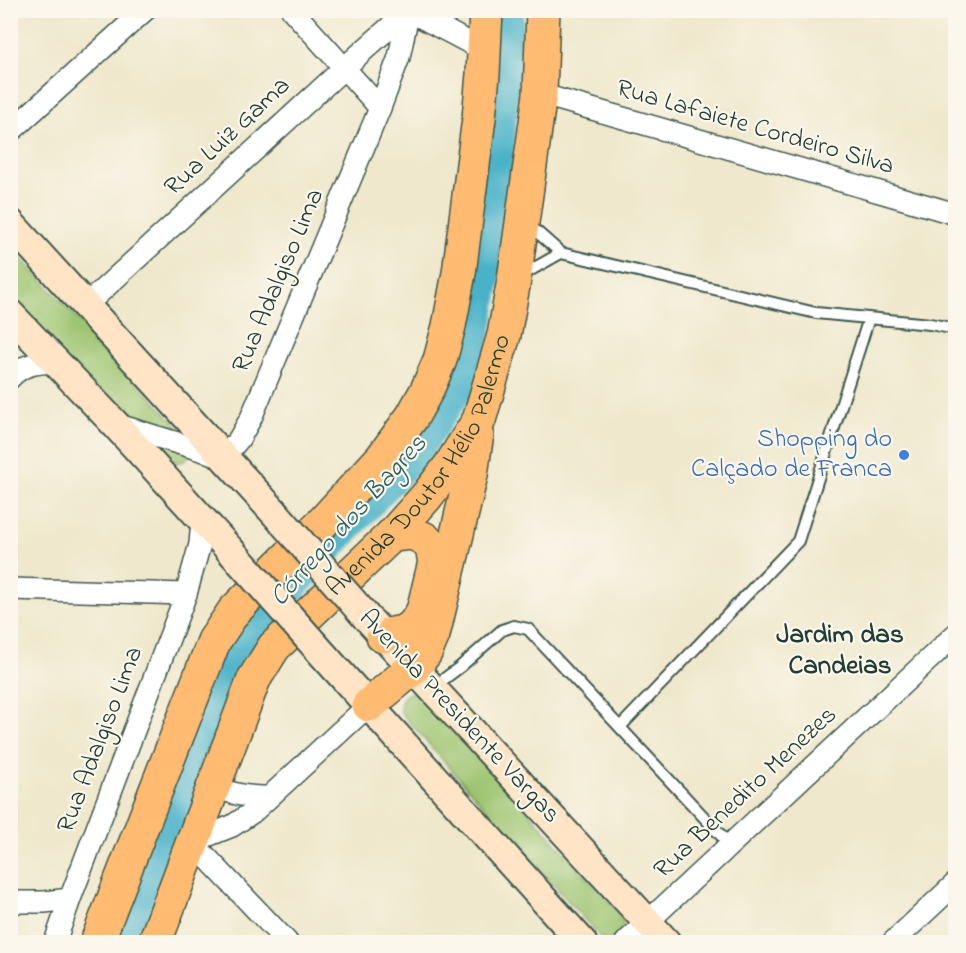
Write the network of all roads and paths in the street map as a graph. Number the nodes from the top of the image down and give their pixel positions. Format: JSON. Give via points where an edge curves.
{"nodes":[{"id":1,"x":145,"y":10,"type":"edge"},
{"id":2,"x":292,"y":10,"type":"edge"},
{"id":3,"x":486,"y":10,"type":"edge"},
{"id":4,"x":543,"y":10,"type":"edge"},
{"id":5,"x":409,"y":11,"type":"edge"},
{"id":6,"x":484,"y":51,"type":"junction"},
{"id":7,"x":344,"y":68,"type":"junction"},
{"id":8,"x":540,"y":94,"type":"junction"},
{"id":9,"x":380,"y":108,"type":"junction"},
{"id":10,"x":10,"y":132,"type":"edge"},
{"id":11,"x":956,"y":214,"type":"edge"},
{"id":12,"x":523,"y":219,"type":"junction"},
{"id":13,"x":10,"y":223,"type":"edge"},
{"id":14,"x":561,"y":253,"type":"junction"},
{"id":15,"x":514,"y":279,"type":"junction"},
{"id":16,"x":86,"y":306,"type":"junction"},
{"id":17,"x":10,"y":314,"type":"edge"},
{"id":18,"x":869,"y":318,"type":"junction"},
{"id":19,"x":956,"y":329,"type":"edge"},
{"id":20,"x":54,"y":362,"type":"junction"},
{"id":21,"x":10,"y":378,"type":"edge"},
{"id":22,"x":479,"y":420,"type":"junction"},
{"id":23,"x":115,"y":424,"type":"junction"},
{"id":24,"x":225,"y":457,"type":"junction"},
{"id":25,"x":202,"y":520,"type":"junction"},
{"id":26,"x":392,"y":536,"type":"junction"},
{"id":27,"x":10,"y":589,"type":"edge"},
{"id":28,"x":186,"y":594,"type":"junction"},
{"id":29,"x":375,"y":627,"type":"junction"},
{"id":30,"x":956,"y":634,"type":"edge"},
{"id":31,"x":422,"y":678,"type":"junction"},
{"id":32,"x":369,"y":705,"type":"junction"},
{"id":33,"x":620,"y":727,"type":"junction"},
{"id":34,"x":214,"y":786,"type":"junction"},
{"id":35,"x":269,"y":797,"type":"junction"},
{"id":36,"x":192,"y":843,"type":"junction"},
{"id":37,"x":730,"y":845,"type":"junction"},
{"id":38,"x":956,"y":883,"type":"edge"},
{"id":39,"x":70,"y":899,"type":"junction"},
{"id":40,"x":10,"y":902,"type":"edge"},
{"id":41,"x":657,"y":932,"type":"edge"},
{"id":42,"x":55,"y":942,"type":"edge"},
{"id":43,"x":97,"y":942,"type":"edge"},
{"id":44,"x":155,"y":942,"type":"edge"},
{"id":45,"x":287,"y":942,"type":"edge"},
{"id":46,"x":582,"y":942,"type":"edge"},
{"id":47,"x":626,"y":942,"type":"edge"},
{"id":48,"x":893,"y":942,"type":"edge"}],
"edges":[{"from":1,"to":10,"type":"street"},
{"from":2,"to":7,"type":"street"},
{"from":3,"to":6,"type":"main road","name":"Avenida Doutor Hélio Palermo"},
{"from":4,"to":8,"type":"main road","name":"Avenida Doutor Hélio Palermo"},
{"from":5,"to":6,"type":"street"},
{"from":5,"to":7,"type":"street","name":"Rua Luiz Gama"},
{"from":5,"to":9,"type":"street","name":"Rua Adalgiso Lima","via":[[399,57]]},
{"from":6,"to":43,"type":"main road","name":"Avenida Doutor Hélio Palermo","via":[[459,273],[440,360],[428,390],[382,458],[234,611],[214,641]]},
{"from":7,"to":9,"type":"street"},
{"from":7,"to":16,"type":"street","name":"Rua Luiz Gama"},
{"from":8,"to":11,"type":"street","name":"Rua Lafaiete Cordeiro Silva"},
{"from":8,"to":12,"type":"main road","name":"Avenida Doutor Hélio Palermo"},
{"from":9,"to":24,"type":"street","name":"Rua Adalgiso Lima","via":[[251,418]]},
{"from":12,"to":14,"type":"lane"},
{"from":12,"to":15,"type":"main road","name":"Avenida Doutor Hélio Palermo"},
{"from":13,"to":16,"type":"main road","name":"Avenida Presidente Vargas"},
{"from":14,"to":15,"type":"lane"},
{"from":14,"to":18,"type":"lane","via":[[816,313]]},
{"from":15,"to":22,"type":"main road","name":"Avenida Doutor Hélio Palermo","via":[[504,335]]},
{"from":16,"to":24,"type":"main road","name":"Avenida Presidente Vargas"},
{"from":17,"to":20,"type":"main road"},
{"from":18,"to":19,"type":"lane"},
{"from":18,"to":33,"type":"lane","via":[[798,541]]},
{"from":20,"to":21,"type":"street","via":[[30,364]]},
{"from":20,"to":23,"type":"main road"},
{"from":22,"to":26,"type":"main road","name":"Avenida Doutor Hélio Palermo","via":[[450,466]]},
{"from":22,"to":31,"type":"main road","via":[[471,476]]},
{"from":23,"to":24,"type":"street"},
{"from":23,"to":25,"type":"main road"},
{"from":24,"to":29,"type":"main road","name":"Avenida Presidente Vargas","bridge":true},
{"from":25,"to":28,"type":"street","name":"Rua Adalgiso Lima","via":[[200,544]]},
{"from":25,"to":32,"type":"main road","bridge":true},
{"from":26,"to":29,"type":"main road","via":[[412,533],[425,539],[435,562],[423,611],[414,625],[403,632]]},
{"from":26,"to":34,"type":"main road","name":"Avenida Doutor Hélio Palermo","via":[[274,648],[254,679]]},
{"from":27,"to":28,"type":"street"},
{"from":28,"to":39,"type":"street","name":"Rua Adalgiso Lima"},
{"from":29,"to":31,"type":"main road","name":"Avenida Presidente Vargas"},
{"from":30,"to":37,"type":"street","name":"Rua Benedito Menezes"},
{"from":31,"to":32,"type":"main road"},
{"from":31,"to":33,"type":"lane","via":[[460,667],[502,630],[514,626],[528,629]]},
{"from":31,"to":41,"type":"main road","name":"Avenida Presidente Vargas"},
{"from":32,"to":35,"type":"street"},
{"from":32,"to":46,"type":"main road"},
{"from":33,"to":37,"type":"lane"},
{"from":34,"to":35,"type":"street","via":[[246,797]]},
{"from":34,"to":36,"type":"main road","name":"Avenida Doutor Hélio Palermo"},
{"from":35,"to":36,"type":"street","via":[[232,826]]},
{"from":36,"to":44,"type":"main road","name":"Avenida Doutor Hélio Palermo"},
{"from":36,"to":45,"type":"street"},
{"from":37,"to":41,"type":"street","name":"Rua Benedito Menezes"},
{"from":38,"to":48,"type":"street"},
{"from":39,"to":40,"type":"street"},
{"from":39,"to":42,"type":"street","name":"Rua Adalgiso Lima"},
{"from":41,"to":47,"type":"street","name":"Rua Benedito Menezes"}]}
